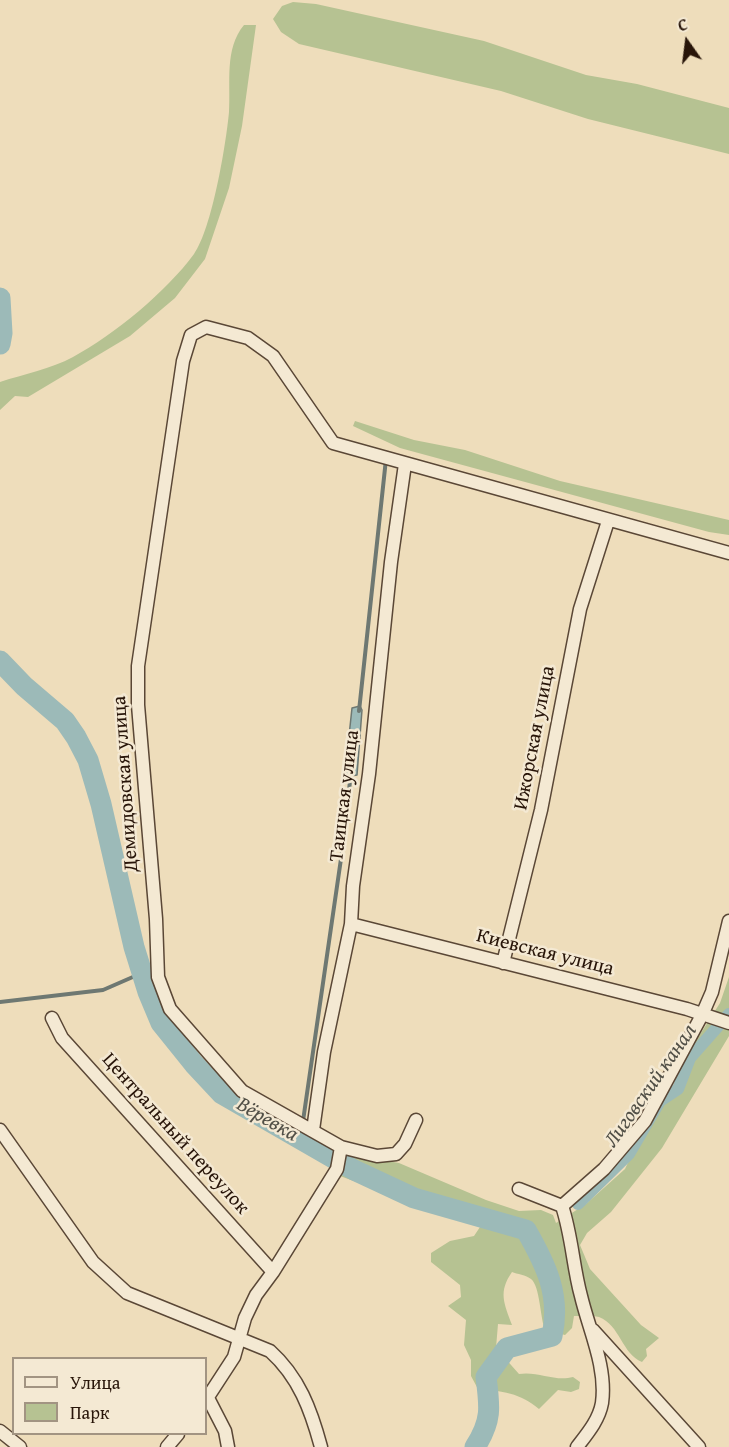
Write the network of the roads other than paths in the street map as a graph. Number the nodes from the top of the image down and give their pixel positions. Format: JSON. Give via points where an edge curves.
{"nodes":[{"id":1,"x":405,"y":464,"type":"junction"},
{"id":2,"x":608,"y":521,"type":"junction"},
{"id":3,"x":729,"y":553,"type":"edge"},
{"id":4,"x":729,"y":921,"type":"edge"},
{"id":5,"x":351,"y":924,"type":"junction"},
{"id":6,"x":503,"y":963,"type":"junction"},
{"id":7,"x":702,"y":1015,"type":"junction"},
{"id":8,"x":52,"y":1018,"type":"dead end"},
{"id":9,"x":729,"y":1023,"type":"edge"},
{"id":10,"x":416,"y":1120,"type":"dead end"},
{"id":11,"x":0,"y":1130,"type":"edge"},
{"id":12,"x":313,"y":1130,"type":"junction"},
{"id":13,"x":341,"y":1147,"type":"junction"},
{"id":14,"x":519,"y":1189,"type":"dead end"},
{"id":15,"x":562,"y":1206,"type":"junction"},
{"id":16,"x":273,"y":1272,"type":"junction"},
{"id":17,"x":592,"y":1329,"type":"junction"},
{"id":18,"x":241,"y":1339,"type":"junction"},
{"id":19,"x":207,"y":1399,"type":"edge"},
{"id":20,"x":0,"y":1431,"type":"edge"},
{"id":21,"x":177,"y":1435,"type":"edge"},
{"id":22,"x":20,"y":1447,"type":"edge"},
{"id":23,"x":167,"y":1447,"type":"edge"},
{"id":24,"x":228,"y":1447,"type":"edge"},
{"id":25,"x":321,"y":1447,"type":"edge"},
{"id":26,"x":577,"y":1447,"type":"edge"},
{"id":27,"x":699,"y":1447,"type":"edge"}],
"edges":[{"from":1,"to":2,"type":"street"},
{"from":1,"to":5,"type":"street","name":"Таицкая улица"},
{"from":1,"to":12,"type":"street","name":"Демидовская улица","via":[[333,443],[273,356],[248,338],[206,327],[191,334],[183,362],[138,666],[158,977],[170,1009],[242,1091]]},
{"from":2,"to":3,"type":"street"},
{"from":2,"to":6,"type":"street","name":"Ижорская улица","via":[[580,609],[541,810]]},
{"from":4,"to":7,"type":"street","via":[[712,992]]},
{"from":5,"to":6,"type":"street","name":"Киевская улица"},
{"from":5,"to":12,"type":"street","name":"Таицкая улица","via":[[324,1052]]},
{"from":6,"to":7,"type":"street","name":"Киевская улица"},
{"from":7,"to":9,"type":"street","name":"Киевская улица"},
{"from":7,"to":15,"type":"street","via":[[645,1121],[604,1169]]},
{"from":8,"to":16,"type":"street","name":"Центральный переулок","via":[[62,1038]]},
{"from":10,"to":13,"type":"street","name":"Демидовская улица","via":[[396,1154],[377,1156]]},
{"from":11,"to":18,"type":"street","via":[[93,1262],[127,1293]]},
{"from":12,"to":13,"type":"street","name":"Демидовская улица"},
{"from":13,"to":16,"type":"street","via":[[337,1169]]},
{"from":14,"to":15,"type":"street"},
{"from":15,"to":17,"type":"street","via":[[581,1297]]},
{"from":16,"to":18,"type":"street","via":[[256,1294]]},
{"from":17,"to":26,"type":"street","via":[[603,1390],[601,1407]]},
{"from":17,"to":27,"type":"street"},
{"from":18,"to":19,"type":"street"},
{"from":18,"to":25,"type":"street","via":[[270,1351],[295,1380],[311,1408]]},
{"from":19,"to":24,"type":"street","via":[[225,1431]]},
{"from":20,"to":22,"type":"street"},
{"from":21,"to":23,"type":"street"}]}
